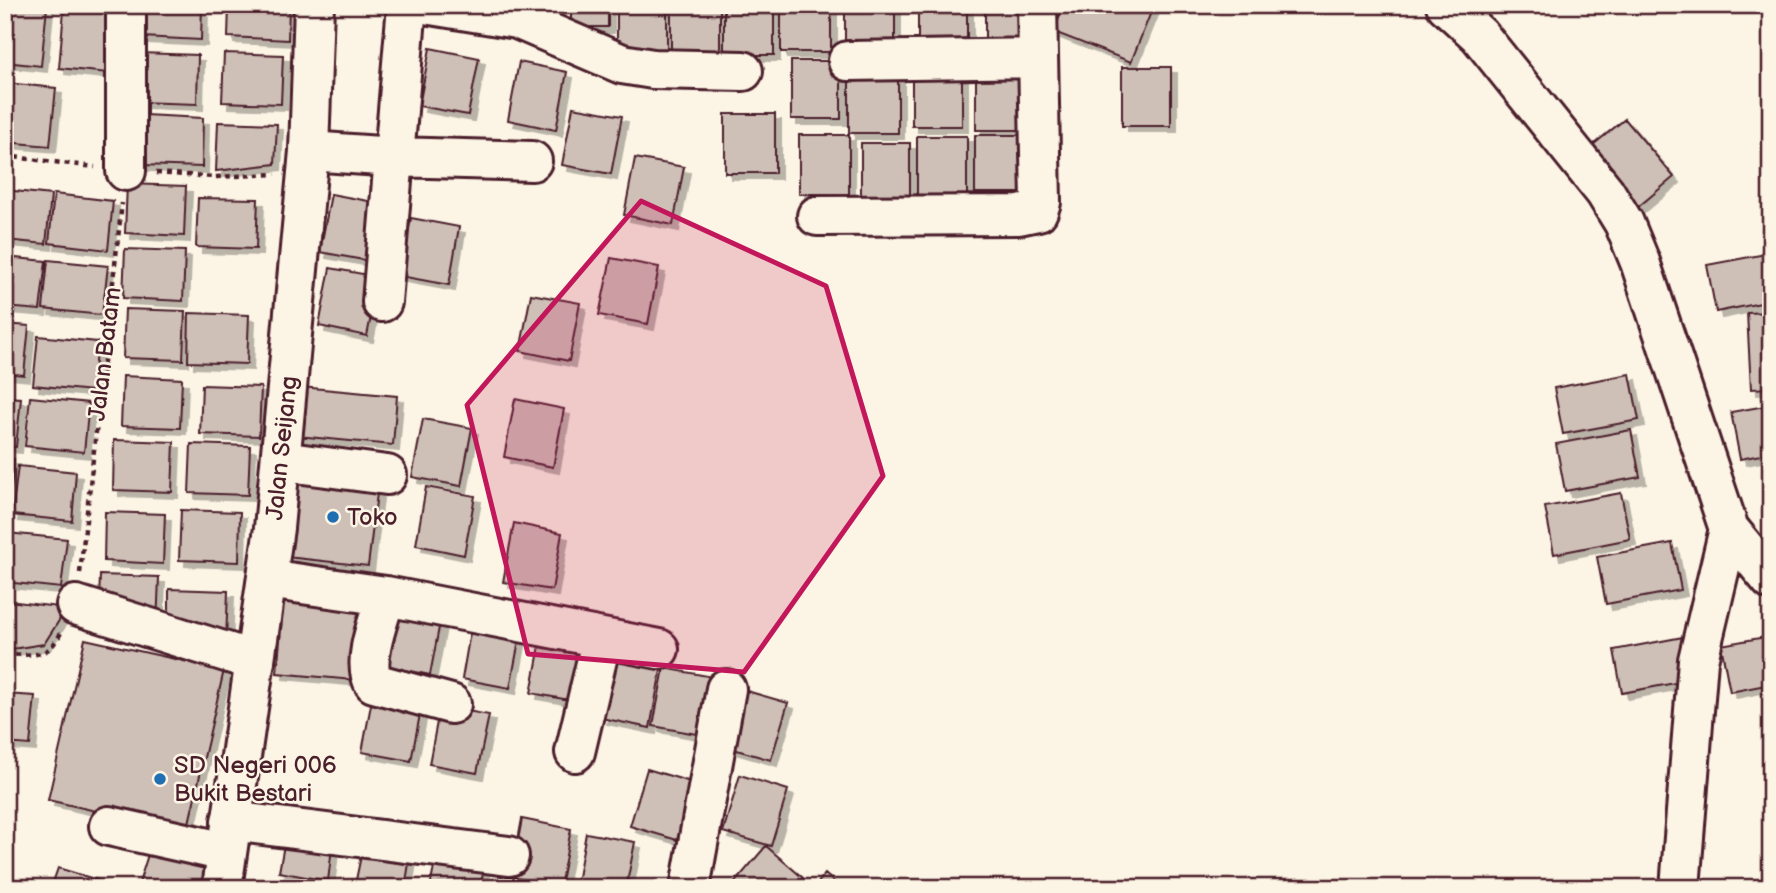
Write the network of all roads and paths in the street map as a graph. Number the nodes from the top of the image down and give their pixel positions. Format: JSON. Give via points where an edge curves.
{"nodes":[{"id":1,"x":126,"y":5,"type":"edge"},
{"id":2,"x":314,"y":5,"type":"edge"},
{"id":3,"x":407,"y":5,"type":"edge"},
{"id":4,"x":431,"y":5,"type":"edge"},
{"id":5,"x":1037,"y":5,"type":"edge"},
{"id":6,"x":1446,"y":5,"type":"edge"},
{"id":7,"x":1038,"y":58,"type":"junction"},
{"id":8,"x":848,"y":61,"type":"dead end"},
{"id":9,"x":743,"y":71,"type":"dead end"},
{"id":10,"x":5,"y":156,"type":"edge"},
{"id":11,"x":394,"y":157,"type":"junction"},
{"id":12,"x":532,"y":161,"type":"dead end"},
{"id":13,"x":307,"y":162,"type":"junction"},
{"id":14,"x":126,"y":171,"type":"junction"},
{"id":15,"x":817,"y":216,"type":"dead end"},
{"id":16,"x":382,"y":302,"type":"dead end"},
{"id":17,"x":281,"y":461,"type":"junction"},
{"id":18,"x":387,"y":475,"type":"dead end"},
{"id":19,"x":1729,"y":530,"type":"junction"},
{"id":20,"x":267,"y":579,"type":"junction"},
{"id":21,"x":1771,"y":580,"type":"edge"},
{"id":22,"x":386,"y":596,"type":"junction"},
{"id":23,"x":76,"y":605,"type":"junction"},
{"id":24,"x":602,"y":638,"type":"junction"},
{"id":25,"x":659,"y":649,"type":"dead end"},
{"id":26,"x":5,"y":654,"type":"edge"},
{"id":27,"x":255,"y":661,"type":"junction"},
{"id":28,"x":726,"y":689,"type":"dead end"},
{"id":29,"x":451,"y":704,"type":"dead end"},
{"id":30,"x":575,"y":752,"type":"dead end"},
{"id":31,"x":109,"y":825,"type":"dead end"},
{"id":32,"x":226,"y":854,"type":"edge"},
{"id":33,"x":509,"y":856,"type":"dead end"},
{"id":34,"x":690,"y":888,"type":"edge"},
{"id":35,"x":1680,"y":888,"type":"edge"}],
"edges":[{"from":1,"to":14,"type":"street"},
{"from":2,"to":13,"type":"street","name":"Jalan Seijang"},
{"from":3,"to":11,"type":"street"},
{"from":4,"to":9,"type":"street","via":[[517,19],[622,64]]},
{"from":5,"to":7,"type":"street"},
{"from":6,"to":19,"type":"street","via":[[1479,35],[1605,192],[1623,223]]},
{"from":7,"to":8,"type":"street"},
{"from":7,"to":15,"type":"street","via":[[1038,211],[1019,215]]},
{"from":10,"to":14,"type":"path"},
{"from":11,"to":12,"type":"street"},
{"from":11,"to":13,"type":"street"},
{"from":11,"to":16,"type":"street"},
{"from":13,"to":14,"type":"path","via":[[215,177]]},
{"from":13,"to":17,"type":"street","name":"Jalan Seijang"},
{"from":14,"to":23,"type":"path","name":"Jalan Batam"},
{"from":17,"to":18,"type":"street"},
{"from":17,"to":20,"type":"street","name":"Jalan Seijang"},
{"from":19,"to":21,"type":"street"},
{"from":19,"to":35,"type":"street","via":[[1698,660]]},
{"from":20,"to":22,"type":"street"},
{"from":20,"to":27,"type":"street","name":"Jalan Seijang"},
{"from":22,"to":24,"type":"street"},
{"from":22,"to":29,"type":"street","via":[[368,662],[370,677],[374,683]]},
{"from":23,"to":26,"type":"path","name":"Jalan Batam","via":[[52,648]]},
{"from":23,"to":27,"type":"street"},
{"from":24,"to":25,"type":"street"},
{"from":24,"to":30,"type":"street"},
{"from":27,"to":32,"type":"street","name":"Jalan Seijang"},
{"from":28,"to":34,"type":"street"},
{"from":31,"to":32,"type":"street"},
{"from":32,"to":33,"type":"street"}]}
